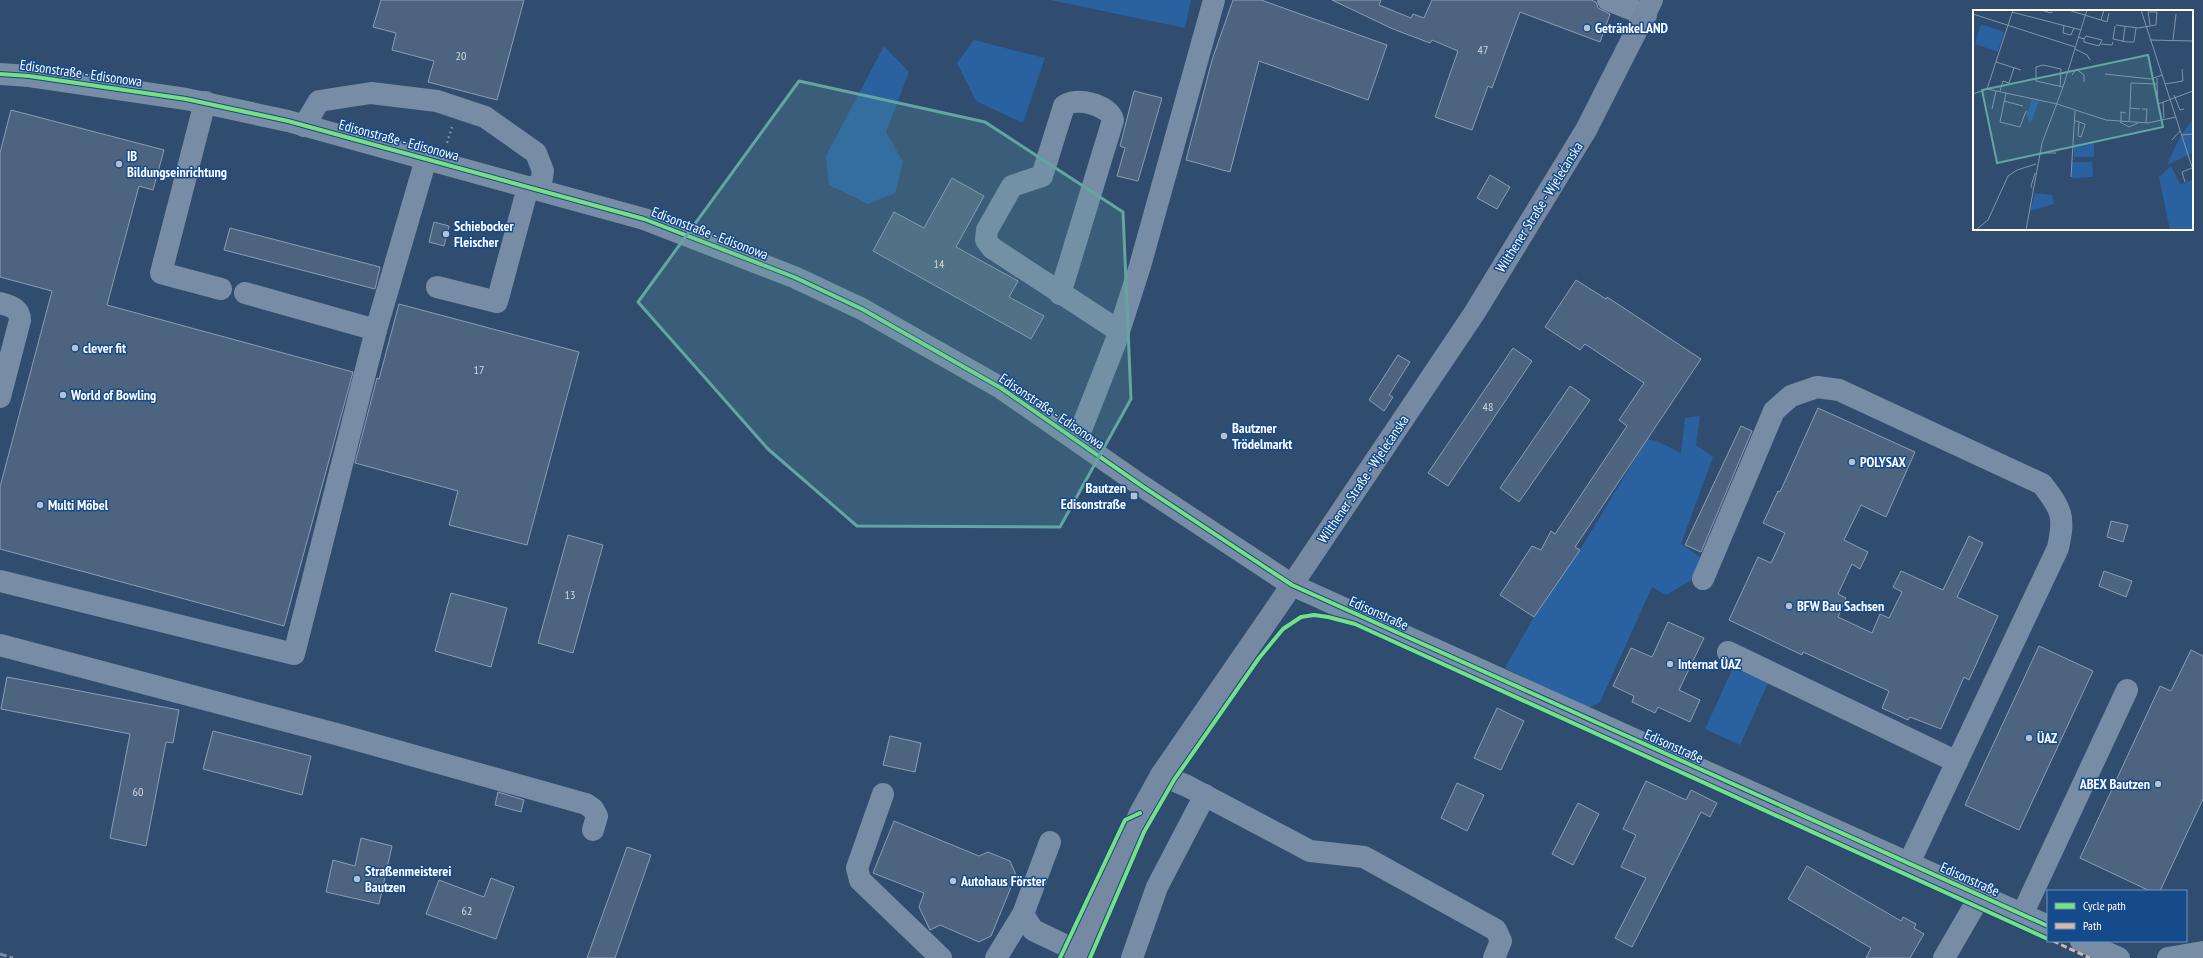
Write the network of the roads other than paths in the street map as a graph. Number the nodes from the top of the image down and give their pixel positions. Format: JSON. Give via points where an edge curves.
{"nodes":[{"id":1,"x":1214,"y":0,"type":"edge"},
{"id":2,"x":1608,"y":0,"type":"edge"},
{"id":3,"x":1649,"y":7,"type":"edge"},
{"id":4,"x":0,"y":74,"type":"edge"},
{"id":5,"x":205,"y":102,"type":"junction"},
{"id":6,"x":304,"y":126,"type":"junction"},
{"id":7,"x":433,"y":161,"type":"junction"},
{"id":8,"x":534,"y":188,"type":"junction"},
{"id":9,"x":437,"y":287,"type":"dead end"},
{"id":10,"x":221,"y":289,"type":"dead end"},
{"id":11,"x":245,"y":293,"type":"dead end"},
{"id":12,"x":1060,"y":294,"type":"junction"},
{"id":13,"x":0,"y":303,"type":"edge"},
{"id":14,"x":376,"y":330,"type":"junction"},
{"id":15,"x":1119,"y":331,"type":"junction"},
{"id":16,"x":0,"y":397,"type":"edge"},
{"id":17,"x":1077,"y":440,"type":"junction"},
{"id":18,"x":1703,"y":579,"type":"dead end"},
{"id":19,"x":0,"y":581,"type":"edge"},
{"id":20,"x":1292,"y":585,"type":"junction"},
{"id":21,"x":0,"y":645,"type":"edge"},
{"id":22,"x":1728,"y":652,"type":"dead end"},
{"id":23,"x":2127,"y":690,"type":"dead end"},
{"id":24,"x":1957,"y":762,"type":"junction"},
{"id":25,"x":1161,"y":774,"type":"junction"},
{"id":26,"x":883,"y":794,"type":"dead end"},
{"id":27,"x":1205,"y":795,"type":"junction"},
{"id":28,"x":593,"y":830,"type":"dead end"},
{"id":29,"x":1050,"y":842,"type":"dead end"},
{"id":30,"x":1909,"y":863,"type":"junction"},
{"id":31,"x":1980,"y":896,"type":"junction"},
{"id":32,"x":1023,"y":914,"type":"junction"},
{"id":33,"x":2022,"y":915,"type":"junction"},
{"id":34,"x":2047,"y":926,"type":"edge"},
{"id":35,"x":2083,"y":942,"type":"edge"},
{"id":36,"x":2203,"y":952,"type":"edge"},
{"id":37,"x":1077,"y":955,"type":"edge"},
{"id":38,"x":941,"y":958,"type":"edge"},
{"id":39,"x":996,"y":958,"type":"edge"},
{"id":40,"x":1132,"y":958,"type":"edge"},
{"id":41,"x":1494,"y":958,"type":"edge"},
{"id":42,"x":1944,"y":958,"type":"edge"},
{"id":43,"x":2118,"y":958,"type":"edge"},
{"id":44,"x":2168,"y":958,"type":"edge"}],
"edges":[{"from":1,"to":15,"type":"street","via":[[1140,266]]},
{"from":2,"to":3,"type":"street"},
{"from":3,"to":20,"type":"main road","name":"Wilthener Straße - Wjelećanska","via":[[1586,130],[1475,312]]},
{"from":4,"to":5,"type":"street","name":"Edisonstraße - Edisonowa"},
{"from":5,"to":6,"type":"street","name":"Edisonstraße - Edisonowa"},
{"from":5,"to":10,"type":"street","via":[[161,274]]},
{"from":6,"to":7,"type":"street","name":"Edisonstraße - Edisonowa"},
{"from":6,"to":8,"type":"street","via":[[319,101],[371,93],[436,101],[485,117],[536,153],[544,171]]},
{"from":7,"to":8,"type":"street","name":"Edisonstraße - Edisonowa"},
{"from":7,"to":14,"type":"street"},
{"from":8,"to":9,"type":"street","via":[[497,302]]},
{"from":8,"to":17,"type":"street","name":"Edisonstraße - Edisonowa","via":[[644,219],[794,277],[862,309],[931,347],[1001,388]]},
{"from":11,"to":14,"type":"street"},
{"from":12,"to":12,"type":"street","via":[[992,248],[986,240],[987,230],[1012,186],[1042,176],[1064,106],[1076,101],[1108,110],[1113,120]]},
{"from":12,"to":15,"type":"street"},
{"from":13,"to":16,"type":"street","via":[[16,309],[20,314],[20,320]]},
{"from":14,"to":19,"type":"street","via":[[294,654]]},
{"from":15,"to":17,"type":"street"},
{"from":17,"to":20,"type":"street","name":"Edisonstraße - Edisonowa"},
{"from":18,"to":24,"type":"street","via":[[1774,411],[1791,396],[1817,387],[1840,390],[2042,484],[2058,504],[2063,526],[2058,548]]},
{"from":20,"to":25,"type":"main road","name":"Wilthener Straße - Wjelećanska"},
{"from":20,"to":30,"type":"street","name":"Edisonstraße"},
{"from":21,"to":28,"type":"street","via":[[336,734],[586,804],[597,816]]},
{"from":22,"to":24,"type":"street"},
{"from":23,"to":33,"type":"street"},
{"from":24,"to":30,"type":"street"},
{"from":25,"to":27,"type":"street"},
{"from":25,"to":37,"type":"main road","name":"Wilthener Straße - Wjelećanska","via":[[1137,820]]},
{"from":26,"to":38,"type":"street","via":[[857,868],[860,880]]},
{"from":27,"to":40,"type":"street","via":[[1157,887]]},
{"from":27,"to":41,"type":"street","via":[[1310,851],[1364,857],[1496,930],[1502,941]]},
{"from":29,"to":32,"type":"street"},
{"from":30,"to":31,"type":"street","name":"Edisonstraße"},
{"from":31,"to":33,"type":"street","name":"Edisonstraße"},
{"from":31,"to":42,"type":"street"},
{"from":32,"to":37,"type":"street","via":[[1033,930]]},
{"from":32,"to":39,"type":"street"},
{"from":33,"to":34,"type":"street","name":"Edisonstraße"},
{"from":35,"to":43,"type":"street"},
{"from":36,"to":44,"type":"street"}]}
